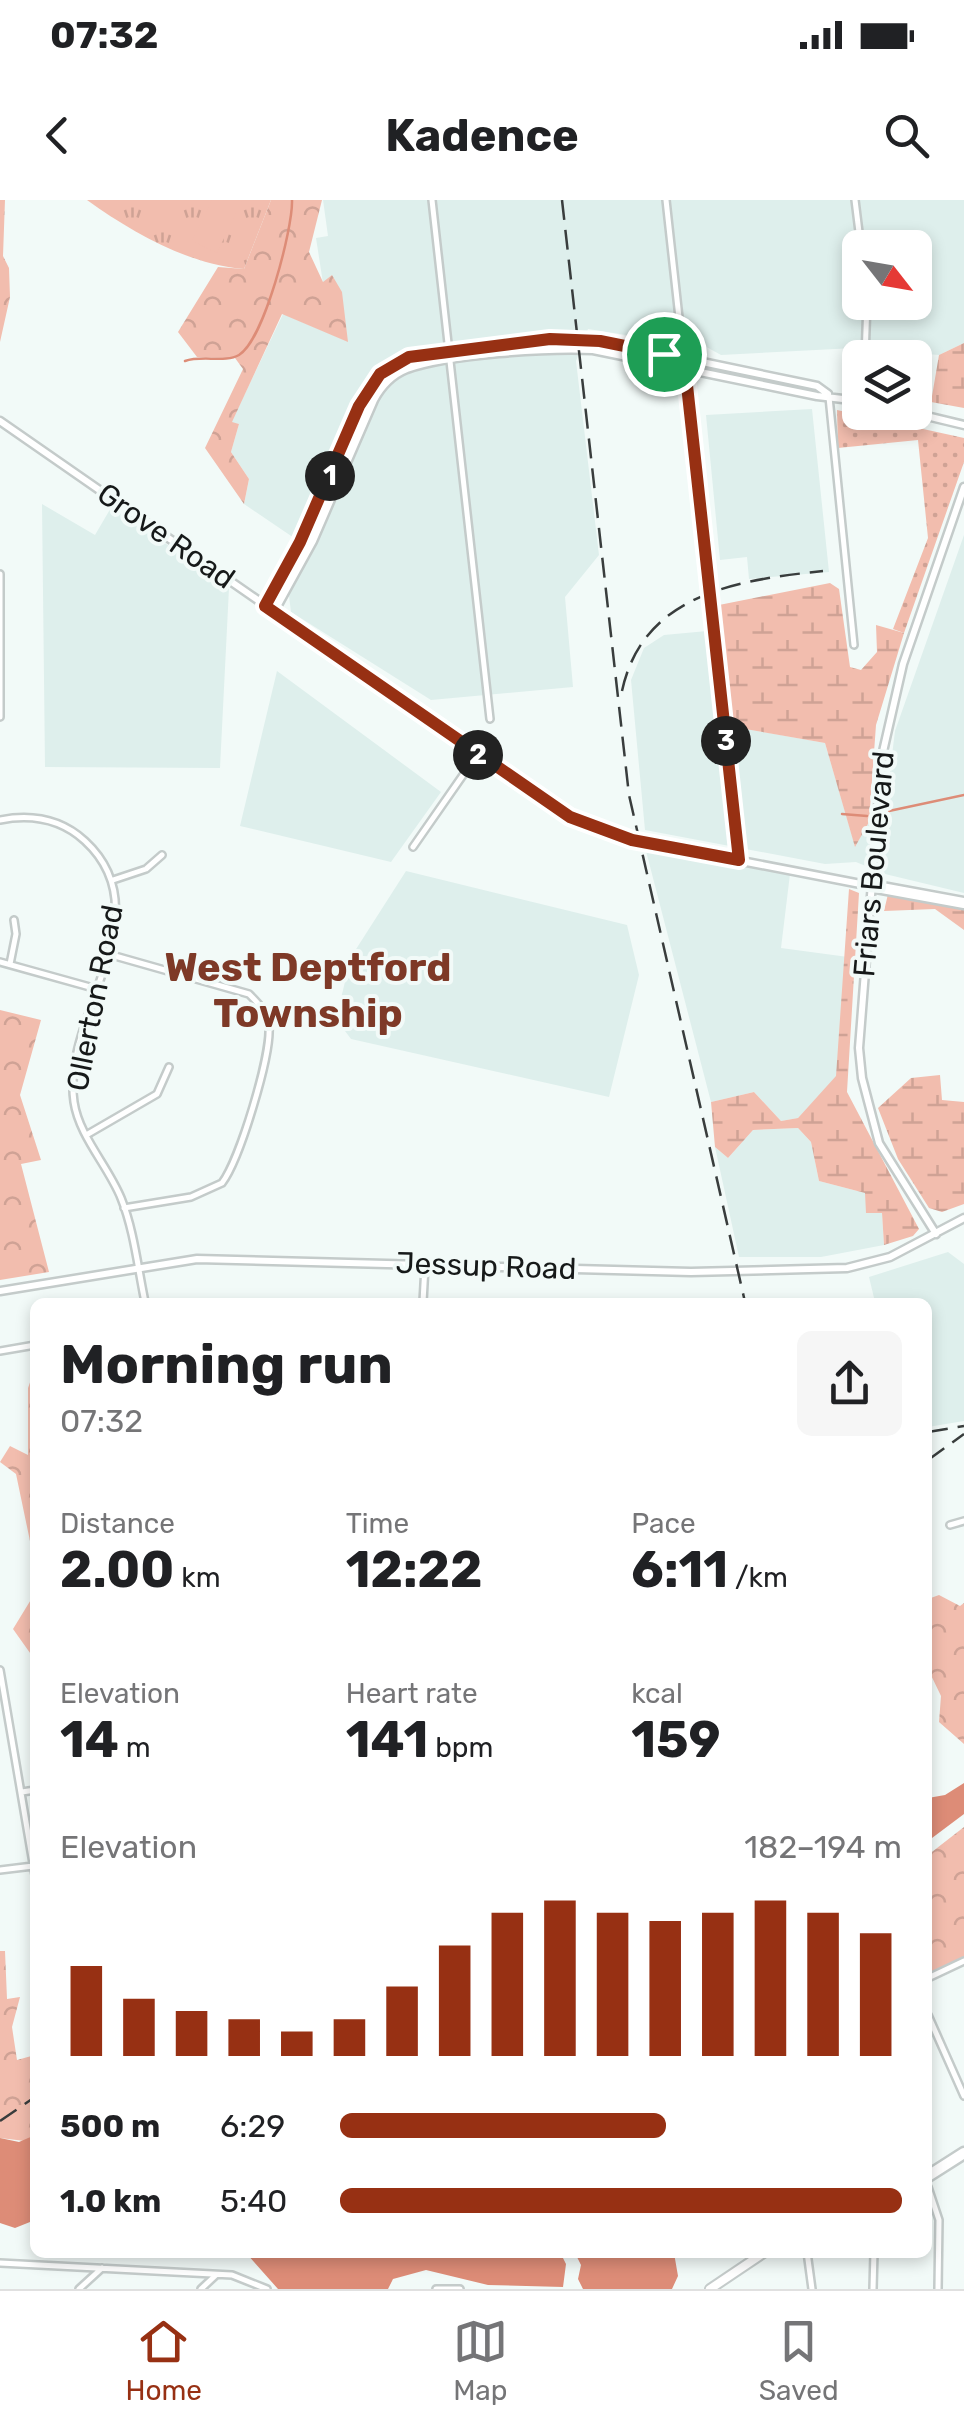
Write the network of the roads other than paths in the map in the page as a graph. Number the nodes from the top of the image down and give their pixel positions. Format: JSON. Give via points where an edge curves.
{"nodes":[{"id":1,"x":432,"y":200,"type":"edge"},
{"id":2,"x":666,"y":200,"type":"edge"},
{"id":3,"x":855,"y":200,"type":"edge"},
{"id":4,"x":859,"y":230,"type":"edge"},
{"id":5,"x":448,"y":351,"type":"junction"},
{"id":6,"x":684,"y":358,"type":"junction"},
{"id":7,"x":450,"y":361,"type":"junction"},
{"id":8,"x":686,"y":370,"type":"junction"},
{"id":9,"x":830,"y":394,"type":"junction"},
{"id":10,"x":842,"y":396,"type":"edge"},
{"id":11,"x":932,"y":417,"type":"edge"},
{"id":12,"x":0,"y":420,"type":"edge"},
{"id":13,"x":964,"y":425,"type":"edge"},
{"id":14,"x":964,"y":488,"type":"edge"},
{"id":15,"x":0,"y":574,"type":"edge"},
{"id":16,"x":265,"y":606,"type":"junction"},
{"id":17,"x":274,"y":612,"type":"junction"},
{"id":18,"x":854,"y":645,"type":"dead end"},
{"id":19,"x":0,"y":717,"type":"edge"},
{"id":20,"x":490,"y":719,"type":"dead end"},
{"id":21,"x":477,"y":755,"type":"junction"},
{"id":22,"x":0,"y":820,"type":"edge"},
{"id":23,"x":413,"y":847,"type":"dead end"},
{"id":24,"x":162,"y":855,"type":"dead end"},
{"id":25,"x":739,"y":860,"type":"junction"},
{"id":26,"x":114,"y":880,"type":"junction"},
{"id":27,"x":871,"y":886,"type":"junction"},
{"id":28,"x":964,"y":903,"type":"edge"},
{"id":29,"x":14,"y":920,"type":"dead end"},
{"id":30,"x":108,"y":954,"type":"junction"},
{"id":31,"x":0,"y":962,"type":"edge"},
{"id":32,"x":10,"y":964,"type":"junction"},
{"id":33,"x":96,"y":989,"type":"junction"},
{"id":34,"x":169,"y":1067,"type":"dead end"},
{"id":35,"x":88,"y":1134,"type":"junction"},
{"id":36,"x":124,"y":1208,"type":"junction"},
{"id":37,"x":964,"y":1218,"type":"edge"},
{"id":38,"x":936,"y":1234,"type":"junction"},
{"id":39,"x":426,"y":1265,"type":"junction"},
{"id":40,"x":137,"y":1266,"type":"junction"},
{"id":41,"x":0,"y":1291,"type":"edge"},
{"id":42,"x":144,"y":1298,"type":"edge"},
{"id":43,"x":423,"y":1298,"type":"edge"},
{"id":44,"x":30,"y":1346,"type":"edge"},
{"id":45,"x":0,"y":1351,"type":"edge"},
{"id":46,"x":964,"y":1521,"type":"edge"},
{"id":47,"x":950,"y":1525,"type":"dead end"},
{"id":48,"x":0,"y":1670,"type":"edge"},
{"id":49,"x":1,"y":1687,"type":"edge"},
{"id":50,"x":30,"y":1791,"type":"edge"},
{"id":51,"x":22,"y":1792,"type":"junction"},
{"id":52,"x":30,"y":1841,"type":"edge"},
{"id":53,"x":30,"y":1866,"type":"edge"},
{"id":54,"x":0,"y":1870,"type":"edge"},
{"id":55,"x":964,"y":1961,"type":"edge"},
{"id":56,"x":932,"y":1976,"type":"edge"},
{"id":57,"x":932,"y":2024,"type":"edge"},
{"id":58,"x":964,"y":2096,"type":"edge"},
{"id":59,"x":964,"y":2156,"type":"edge"},
{"id":60,"x":932,"y":2174,"type":"edge"},
{"id":61,"x":932,"y":2199,"type":"edge"},
{"id":62,"x":756,"y":2258,"type":"edge"},
{"id":63,"x":808,"y":2258,"type":"edge"},
{"id":64,"x":874,"y":2258,"type":"edge"},
{"id":65,"x":0,"y":2262,"type":"edge"},
{"id":66,"x":102,"y":2268,"type":"junction"},
{"id":67,"x":216,"y":2274,"type":"junction"},
{"id":68,"x":79,"y":2289,"type":"edge"},
{"id":69,"x":201,"y":2289,"type":"edge"},
{"id":70,"x":267,"y":2289,"type":"edge"},
{"id":71,"x":436,"y":2289,"type":"edge"},
{"id":72,"x":460,"y":2289,"type":"edge"},
{"id":73,"x":710,"y":2289,"type":"edge"},
{"id":74,"x":812,"y":2289,"type":"edge"},
{"id":75,"x":873,"y":2289,"type":"edge"},
{"id":76,"x":938,"y":2289,"type":"edge"}],
"edges":[{"from":1,"to":5,"type":"street"},
{"from":2,"to":6,"type":"street"},
{"from":3,"to":4,"type":"street"},
{"from":5,"to":6,"type":"street","via":[[578,339]]},
{"from":5,"to":7,"type":"street"},
{"from":5,"to":16,"type":"street","via":[[409,357],[373,381]]},
{"from":6,"to":8,"type":"street"},
{"from":6,"to":9,"type":"street"},
{"from":7,"to":8,"type":"street","via":[[579,349]]},
{"from":7,"to":17,"type":"street","via":[[407,369],[381,388]]},
{"from":7,"to":20,"type":"street"},
{"from":8,"to":9,"type":"street"},
{"from":8,"to":25,"type":"street"},
{"from":9,"to":10,"type":"street"},
{"from":9,"to":18,"type":"street"},
{"from":11,"to":13,"type":"street"},
{"from":12,"to":16,"type":"street","name":"Grove Road"},
{"from":14,"to":27,"type":"street","name":"Friars Boulevard","via":[[890,710]]},
{"from":15,"to":19,"type":"street"},
{"from":16,"to":17,"type":"street","name":"Grove Road"},
{"from":17,"to":21,"type":"street","name":"Grove Road"},
{"from":21,"to":23,"type":"street"},
{"from":21,"to":25,"type":"street","name":"Grove Road","via":[[589,826]]},
{"from":22,"to":26,"type":"street","name":"Ollerton Road","via":[[37,818],[73,831]]},
{"from":24,"to":26,"type":"street"},
{"from":25,"to":27,"type":"street","name":"Grove Road"},
{"from":26,"to":30,"type":"street","name":"Ollerton Road","via":[[117,915]]},
{"from":27,"to":28,"type":"highway"},
{"from":27,"to":38,"type":"street","name":"Friars Boulevard","via":[[862,1078],[879,1143]]},
{"from":29,"to":32,"type":"street"},
{"from":30,"to":33,"type":"street","name":"Ollerton Road"},
{"from":30,"to":36,"type":"street","via":[[249,994],[264,1010],[269,1030],[242,1147],[222,1183]]},
{"from":31,"to":32,"type":"street"},
{"from":32,"to":33,"type":"street"},
{"from":33,"to":35,"type":"street","name":"Ollerton Road","via":[[73,1090]]},
{"from":34,"to":35,"type":"street","via":[[156,1094]]},
{"from":35,"to":36,"type":"street","name":"Ollerton Road"},
{"from":36,"to":40,"type":"street","name":"Ollerton Road"},
{"from":37,"to":38,"type":"street","name":"Jessup Road"},
{"from":38,"to":39,"type":"street","name":"Jessup Road","via":[[874,1264],[847,1268],[691,1272]]},
{"from":39,"to":40,"type":"street","name":"Jessup Road","via":[[197,1259]]},
{"from":39,"to":43,"type":"street"},
{"from":40,"to":41,"type":"street","name":"Jessup Road"},
{"from":40,"to":42,"type":"street","name":"Ollerton Road"},
{"from":44,"to":45,"type":"street"},
{"from":46,"to":47,"type":"street"},
{"from":48,"to":49,"type":"street"},
{"from":49,"to":51,"type":"street"},
{"from":50,"to":51,"type":"street"},
{"from":51,"to":52,"type":"street"},
{"from":53,"to":54,"type":"street"},
{"from":55,"to":56,"type":"street"},
{"from":57,"to":58,"type":"street"},
{"from":59,"to":60,"type":"highway"},
{"from":61,"to":76,"type":"street","via":[[939,2220]]},
{"from":62,"to":73,"type":"main road"},
{"from":63,"to":74,"type":"street"},
{"from":64,"to":75,"type":"street"},
{"from":65,"to":66,"type":"street"},
{"from":66,"to":67,"type":"street"},
{"from":66,"to":68,"type":"street"},
{"from":67,"to":69,"type":"street"},
{"from":67,"to":70,"type":"street"},
{"from":71,"to":72,"type":"street"}]}
